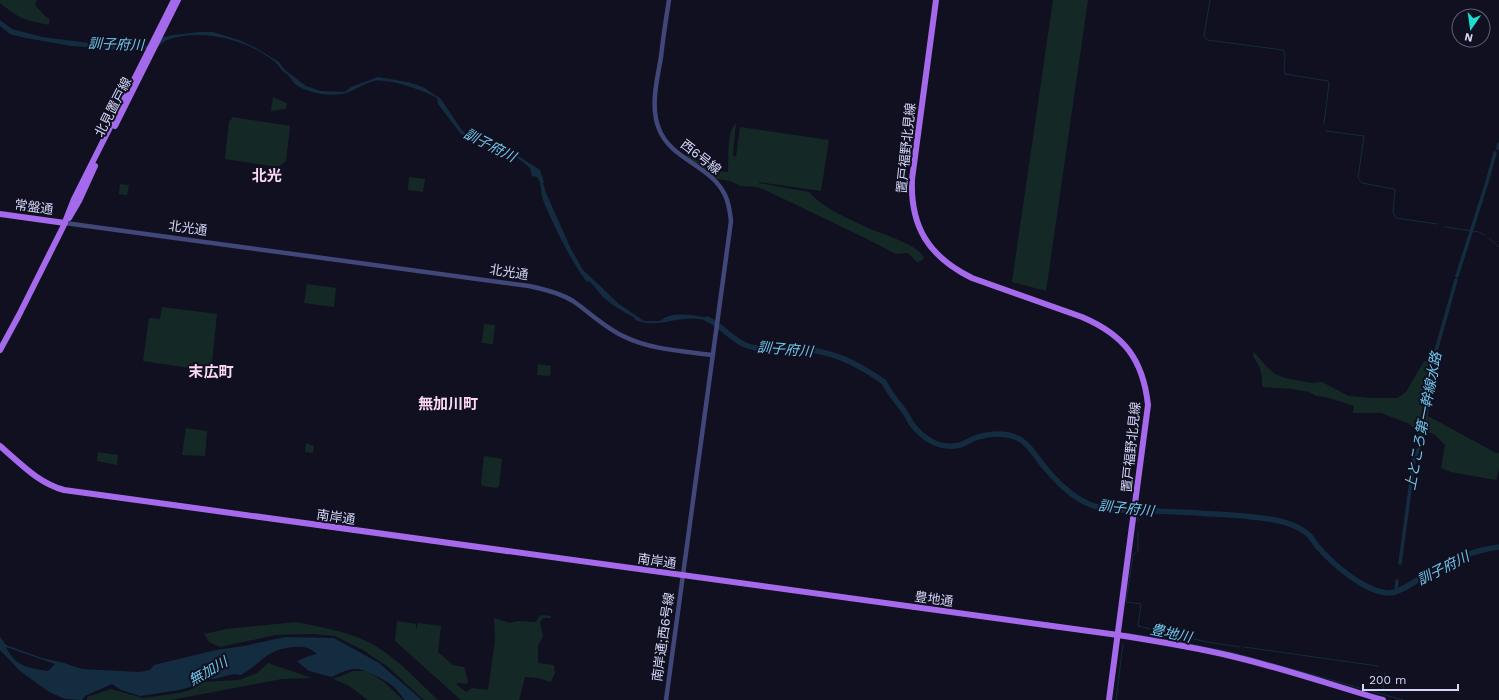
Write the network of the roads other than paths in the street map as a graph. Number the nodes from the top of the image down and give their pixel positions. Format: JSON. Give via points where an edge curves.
{"nodes":[{"id":1,"x":174,"y":0,"type":"edge"},
{"id":2,"x":178,"y":0,"type":"edge"},
{"id":3,"x":669,"y":0,"type":"edge"},
{"id":4,"x":936,"y":0,"type":"edge"},
{"id":5,"x":162,"y":28,"type":"junction"},
{"id":6,"x":0,"y":214,"type":"edge"},
{"id":7,"x":65,"y":223,"type":"junction"},
{"id":8,"x":0,"y":350,"type":"edge"},
{"id":9,"x":713,"y":355,"type":"junction"},
{"id":10,"x":0,"y":446,"type":"edge"},
{"id":11,"x":683,"y":576,"type":"junction"},
{"id":12,"x":1118,"y":635,"type":"junction"},
{"id":13,"x":666,"y":700,"type":"edge"},
{"id":14,"x":1109,"y":700,"type":"edge"},
{"id":15,"x":1383,"y":700,"type":"edge"}],
"edges":[{"from":1,"to":5,"type":"main road","name":"北見置戸線"},
{"from":2,"to":5,"type":"main road","name":"北見置戸線"},
{"from":3,"to":9,"type":"street","name":"西6号線","via":[[655,117],[659,130],[670,146],[712,177],[725,194],[731,221]]},
{"from":4,"to":12,"type":"main road","name":"置戸福野北見線","via":[[911,197],[923,235],[931,247],[959,272],[1082,317],[1112,333],[1126,346],[1140,368],[1146,386],[1148,405]]},
{"from":5,"to":7,"type":"main road","name":"北見置戸線","via":[[79,201]]},
{"from":6,"to":7,"type":"main road","name":"常盤通"},
{"from":7,"to":8,"type":"main road","name":"北見置戸線"},
{"from":7,"to":9,"type":"street","name":"北光通","via":[[529,286],[571,300],[621,336],[640,344]]},
{"from":9,"to":11,"type":"street"},
{"from":10,"to":11,"type":"main road","name":"南岸通","via":[[42,482],[64,490]]},
{"from":11,"to":12,"type":"main road","name":"豊地通"},
{"from":11,"to":13,"type":"street","name":"南岸通;西6号線"},
{"from":12,"to":14,"type":"main road"},
{"from":12,"to":15,"type":"main road","via":[[1232,656]]}]}
